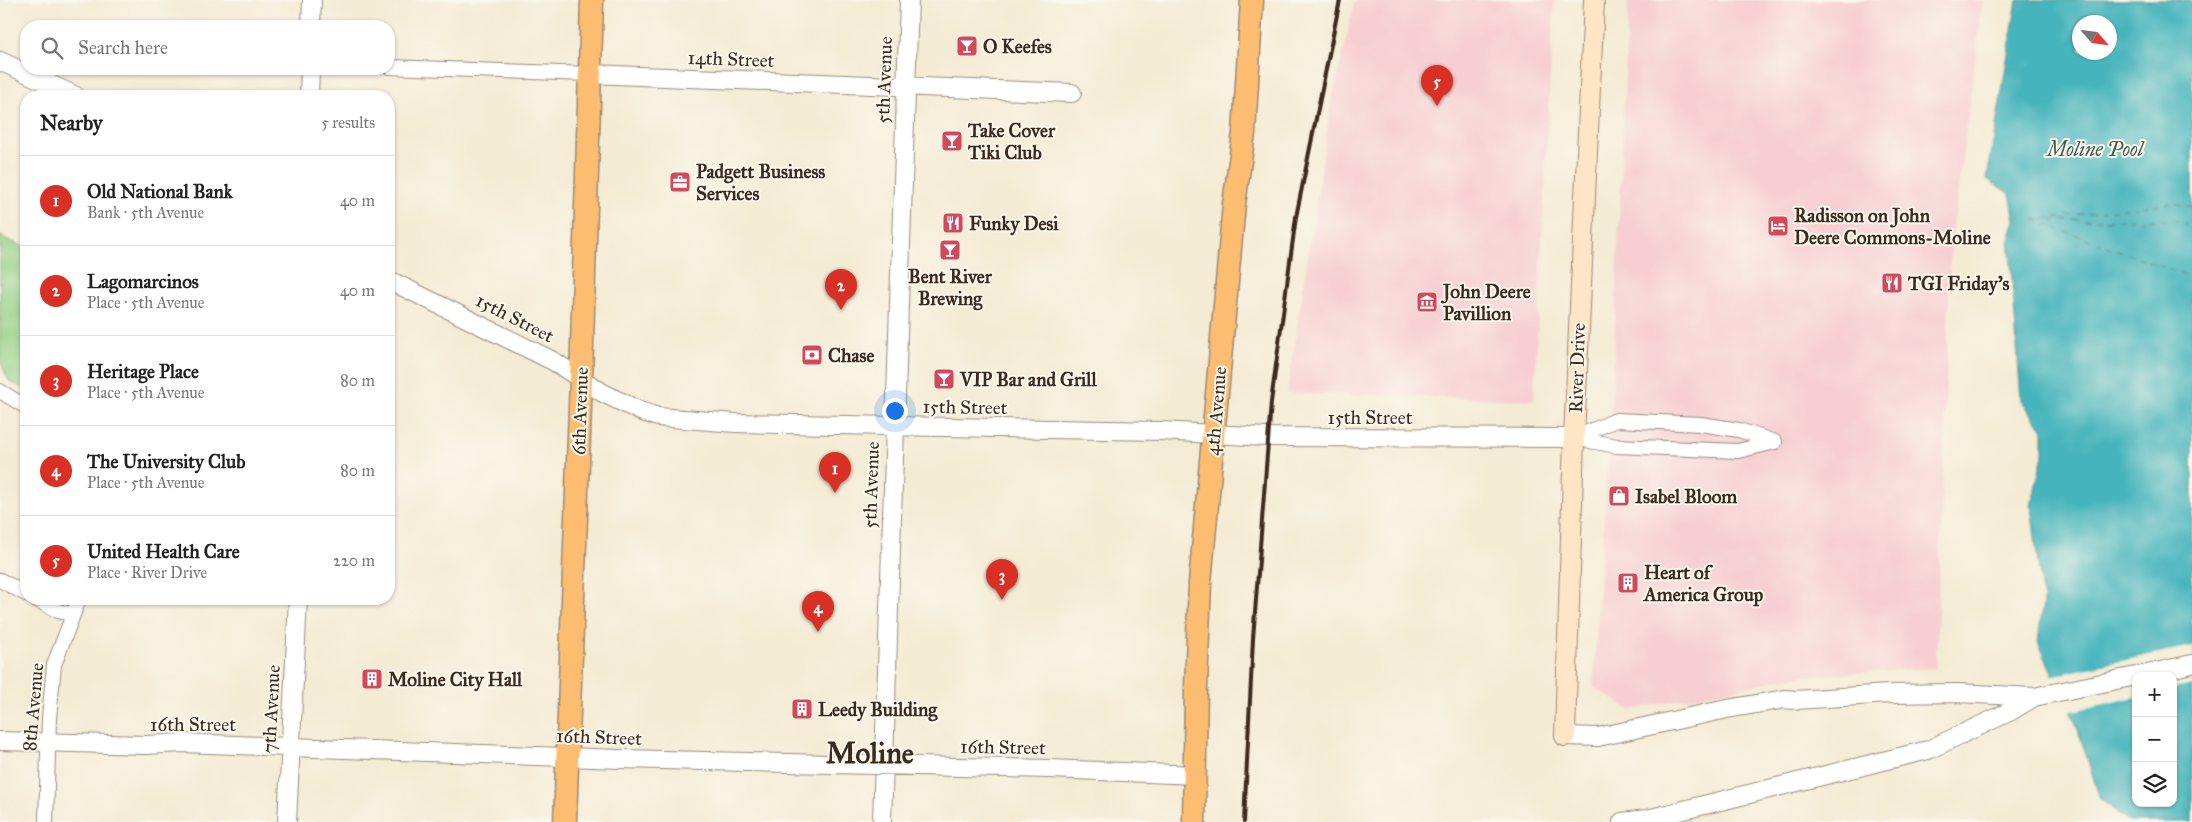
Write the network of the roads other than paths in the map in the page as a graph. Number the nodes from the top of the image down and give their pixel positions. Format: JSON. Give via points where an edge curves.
{"nodes":[{"id":1,"x":312,"y":0,"type":"edge"},
{"id":2,"x":592,"y":0,"type":"edge"},
{"id":3,"x":909,"y":0,"type":"edge"},
{"id":4,"x":1252,"y":0,"type":"edge"},
{"id":5,"x":1594,"y":0,"type":"edge"},
{"id":6,"x":312,"y":20,"type":"edge"},
{"id":7,"x":0,"y":61,"type":"edge"},
{"id":8,"x":395,"y":67,"type":"edge"},
{"id":9,"x":20,"y":70,"type":"edge"},
{"id":10,"x":589,"y":74,"type":"junction"},
{"id":11,"x":30,"y":75,"type":"edge"},
{"id":12,"x":310,"y":75,"type":"edge"},
{"id":13,"x":905,"y":87,"type":"junction"},
{"id":14,"x":63,"y":90,"type":"edge"},
{"id":15,"x":309,"y":90,"type":"edge"},
{"id":16,"x":1072,"y":93,"type":"dead end"},
{"id":17,"x":395,"y":283,"type":"edge"},
{"id":18,"x":581,"y":380,"type":"junction"},
{"id":19,"x":0,"y":390,"type":"edge"},
{"id":20,"x":20,"y":403,"type":"edge"},
{"id":21,"x":894,"y":427,"type":"junction"},
{"id":22,"x":1214,"y":435,"type":"junction"},
{"id":23,"x":1574,"y":438,"type":"junction"},
{"id":24,"x":0,"y":580,"type":"edge"},
{"id":25,"x":20,"y":591,"type":"edge"},
{"id":26,"x":46,"y":605,"type":"edge"},
{"id":27,"x":76,"y":605,"type":"edge"},
{"id":28,"x":298,"y":605,"type":"edge"},
{"id":29,"x":71,"y":614,"type":"junction"},
{"id":30,"x":2192,"y":664,"type":"edge"},
{"id":31,"x":2155,"y":672,"type":"edge"},
{"id":32,"x":2132,"y":677,"type":"edge"},
{"id":33,"x":2034,"y":697,"type":"junction"},
{"id":34,"x":1565,"y":736,"type":"joint"},
{"id":35,"x":0,"y":741,"type":"edge"},
{"id":36,"x":48,"y":743,"type":"junction"},
{"id":37,"x":290,"y":747,"type":"junction"},
{"id":38,"x":567,"y":756,"type":"junction"},
{"id":39,"x":883,"y":766,"type":"junction"},
{"id":40,"x":1196,"y":774,"type":"junction"},
{"id":41,"x":46,"y":822,"type":"edge"},
{"id":42,"x":287,"y":822,"type":"edge"},
{"id":43,"x":565,"y":822,"type":"edge"},
{"id":44,"x":882,"y":822,"type":"edge"},
{"id":45,"x":1194,"y":822,"type":"edge"},
{"id":46,"x":1622,"y":822,"type":"edge"}],
"edges":[{"from":1,"to":6,"type":"street"},
{"from":2,"to":10,"type":"main road","name":"6th Avenue"},
{"from":3,"to":13,"type":"street","name":"5th Avenue"},
{"from":4,"to":22,"type":"main road","name":"4th Avenue","via":[[1244,133],[1234,204]]},
{"from":5,"to":23,"type":"main road","name":"River Drive"},
{"from":7,"to":9,"type":"street"},
{"from":8,"to":10,"type":"street","name":"14th Street"},
{"from":10,"to":13,"type":"street","name":"14th Street"},
{"from":10,"to":18,"type":"main road","name":"6th Avenue"},
{"from":11,"to":14,"type":"street"},
{"from":12,"to":15,"type":"street"},
{"from":13,"to":16,"type":"street","name":"14th Street"},
{"from":13,"to":21,"type":"street","name":"5th Avenue"},
{"from":17,"to":18,"type":"street","name":"15th Street","via":[[501,334]]},
{"from":18,"to":21,"type":"street","name":"15th Street","via":[[603,394],[658,416],[736,423]]},
{"from":18,"to":38,"type":"main road","name":"6th Avenue"},
{"from":19,"to":20,"type":"street"},
{"from":21,"to":22,"type":"street","name":"15th Street","via":[[1161,431]]},
{"from":21,"to":39,"type":"street","name":"5th Avenue"},
{"from":22,"to":23,"type":"street","name":"15th Street"},
{"from":22,"to":40,"type":"main road","name":"4th Avenue","via":[[1200,583]]},
{"from":23,"to":23,"type":"street","name":"15th Street","via":[[1617,446],[1738,452],[1775,442],[1739,430],[1701,424],[1616,420]]},
{"from":23,"to":34,"type":"main road","name":"River Drive"},
{"from":24,"to":25,"type":"street"},
{"from":26,"to":29,"type":"street"},
{"from":27,"to":29,"type":"street","name":"8th Avenue"},
{"from":28,"to":37,"type":"street","name":"7th Avenue"},
{"from":29,"to":36,"type":"street","name":"8th Avenue","via":[[54,665]]},
{"from":30,"to":31,"type":"street"},
{"from":32,"to":33,"type":"street"},
{"from":33,"to":34,"type":"street","via":[[1957,693],[1785,699],[1598,736]]},
{"from":33,"to":46,"type":"street","via":[[2012,711],[1928,750]]},
{"from":35,"to":36,"type":"street","name":"16th Street"},
{"from":36,"to":37,"type":"street","name":"16th Street"},
{"from":36,"to":41,"type":"street","name":"8th Avenue"},
{"from":37,"to":38,"type":"street","name":"16th Street"},
{"from":37,"to":42,"type":"street","name":"7th Avenue"},
{"from":38,"to":39,"type":"street","name":"16th Street"},
{"from":38,"to":43,"type":"main road","name":"6th Avenue"},
{"from":39,"to":40,"type":"street","name":"16th Street"},
{"from":39,"to":44,"type":"street","name":"5th Avenue"},
{"from":40,"to":45,"type":"main road","name":"4th Avenue"}]}
